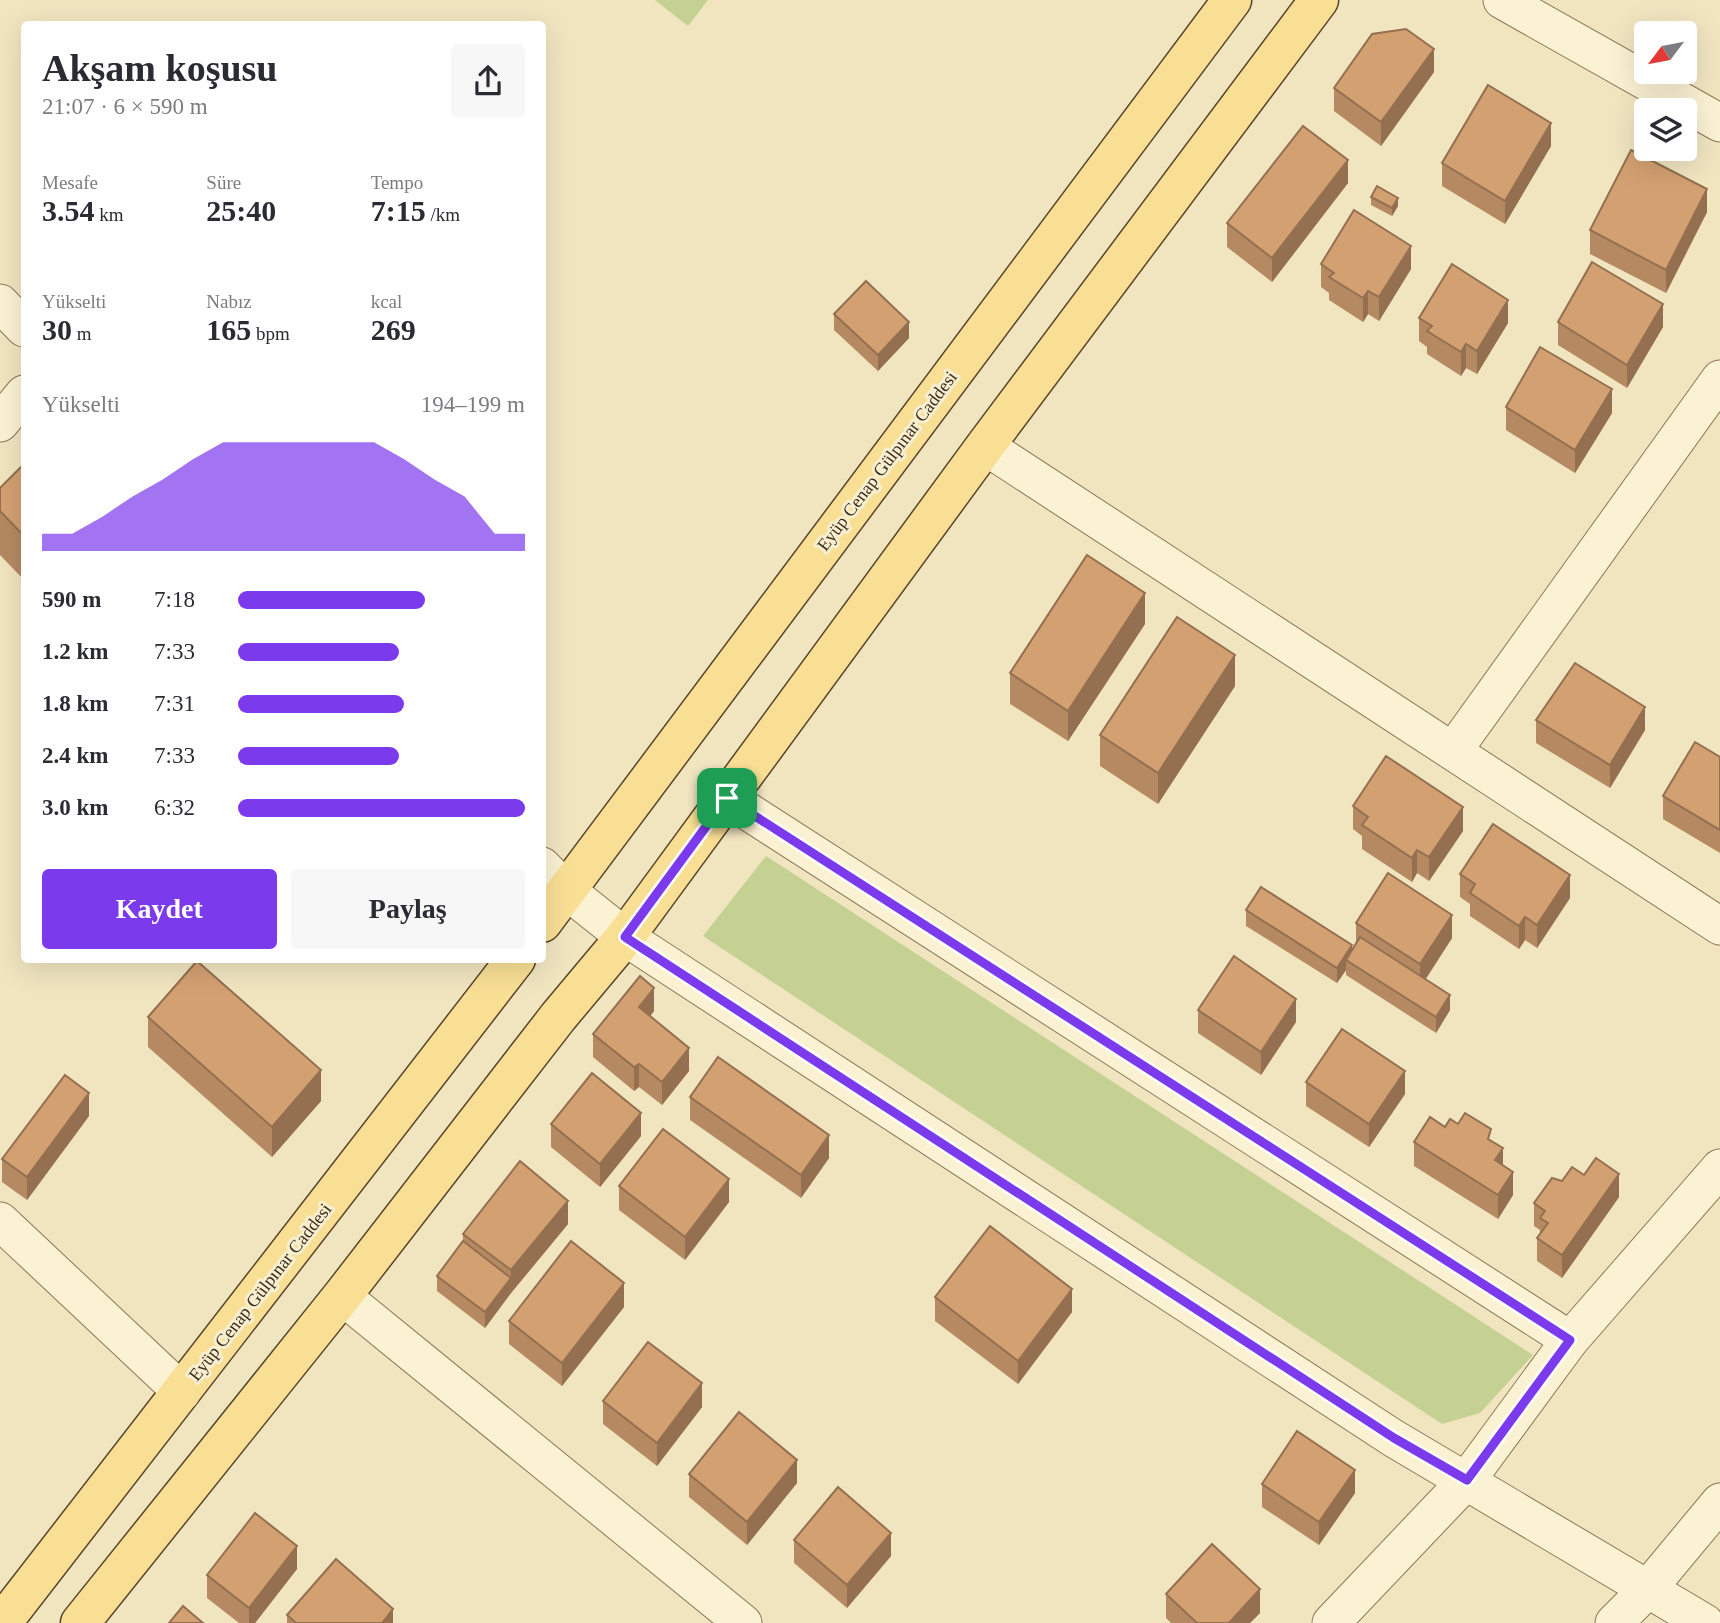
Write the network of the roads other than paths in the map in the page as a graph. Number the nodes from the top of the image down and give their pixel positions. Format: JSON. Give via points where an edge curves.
{"nodes":[{"id":1,"x":1232,"y":0,"type":"edge"},
{"id":2,"x":1319,"y":0,"type":"edge"},
{"id":3,"x":1502,"y":0,"type":"edge"},
{"id":4,"x":1720,"y":123,"type":"edge"},
{"id":5,"x":0,"y":303,"type":"edge"},
{"id":6,"x":21,"y":325,"type":"edge"},
{"id":7,"x":1720,"y":379,"type":"edge"},
{"id":8,"x":21,"y":398,"type":"edge"},
{"id":9,"x":0,"y":423,"type":"edge"},
{"id":10,"x":985,"y":446,"type":"junction"},
{"id":11,"x":1452,"y":751,"type":"junction"},
{"id":12,"x":727,"y":798,"type":"junction"},
{"id":13,"x":554,"y":878,"type":"edge"},
{"id":14,"x":546,"y":908,"type":"edge"},
{"id":15,"x":1720,"y":926,"type":"edge"},
{"id":16,"x":625,"y":937,"type":"junction"},
{"id":17,"x":513,"y":963,"type":"edge"},
{"id":18,"x":1720,"y":1168,"type":"edge"},
{"id":19,"x":0,"y":1222,"type":"edge"},
{"id":20,"x":342,"y":1296,"type":"junction"},
{"id":21,"x":1570,"y":1340,"type":"junction"},
{"id":22,"x":182,"y":1392,"type":"junction"},
{"id":23,"x":1467,"y":1480,"type":"junction"},
{"id":24,"x":1720,"y":1502,"type":"edge"},
{"id":25,"x":1646,"y":1591,"type":"junction"},
{"id":26,"x":2,"y":1623,"type":"edge"},
{"id":27,"x":80,"y":1623,"type":"edge"},
{"id":28,"x":743,"y":1623,"type":"edge"},
{"id":29,"x":1331,"y":1623,"type":"edge"},
{"id":30,"x":1614,"y":1623,"type":"edge"},
{"id":31,"x":1705,"y":1623,"type":"edge"}],
"edges":[{"from":1,"to":13,"type":"main road","name":"Eyüp Cenap Gülpınar Caddesi"},
{"from":2,"to":10,"type":"main road"},
{"from":3,"to":4,"type":"street"},
{"from":5,"to":6,"type":"street"},
{"from":7,"to":11,"type":"street"},
{"from":8,"to":9,"type":"street"},
{"from":10,"to":11,"type":"street"},
{"from":10,"to":12,"type":"main road"},
{"from":11,"to":15,"type":"street"},
{"from":12,"to":16,"type":"main road"},
{"from":12,"to":21,"type":"street"},
{"from":13,"to":14,"type":"main road","name":"Eyüp Cenap Gülpınar Caddesi"},
{"from":13,"to":16,"type":"street"},
{"from":16,"to":20,"type":"main road"},
{"from":16,"to":23,"type":"street","via":[[1394,1438]]},
{"from":17,"to":22,"type":"main road","name":"Eyüp Cenap Gülpınar Caddesi"},
{"from":18,"to":21,"type":"street"},
{"from":19,"to":22,"type":"street"},
{"from":20,"to":27,"type":"main road"},
{"from":20,"to":28,"type":"street"},
{"from":21,"to":23,"type":"street"},
{"from":22,"to":26,"type":"main road","name":"Eyüp Cenap Gülpınar Caddesi"},
{"from":23,"to":25,"type":"street"},
{"from":23,"to":29,"type":"street"},
{"from":24,"to":25,"type":"street"},
{"from":25,"to":30,"type":"street"},
{"from":25,"to":31,"type":"street"}]}
